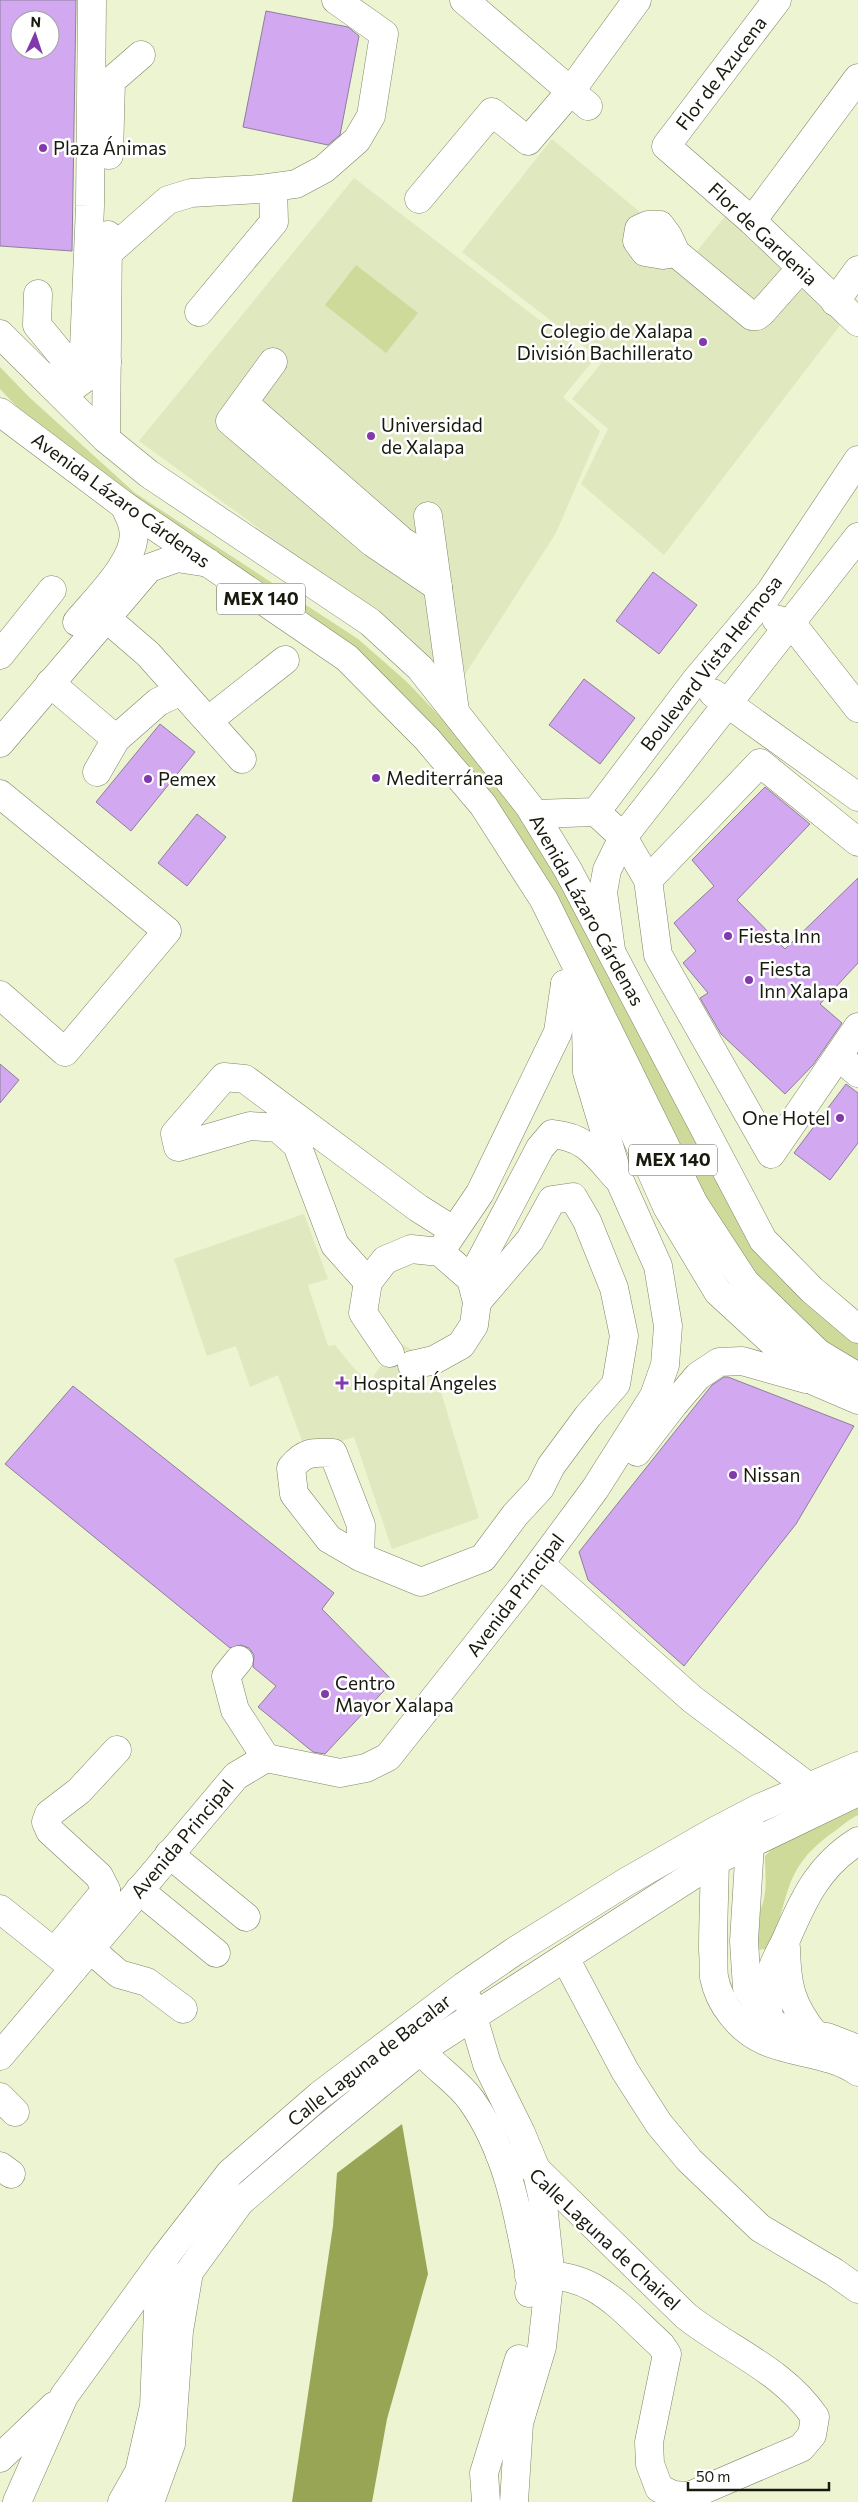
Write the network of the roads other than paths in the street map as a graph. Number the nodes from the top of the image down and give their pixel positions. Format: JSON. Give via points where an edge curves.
{"nodes":[{"id":1,"x":92,"y":0,"type":"edge"},
{"id":2,"x":336,"y":0,"type":"edge"},
{"id":3,"x":464,"y":0,"type":"edge"},
{"id":4,"x":637,"y":0,"type":"edge"},
{"id":5,"x":777,"y":0,"type":"edge"},
{"id":6,"x":141,"y":55,"type":"dead end"},
{"id":7,"x":858,"y":78,"type":"edge"},
{"id":8,"x":579,"y":99,"type":"junction"},
{"id":9,"x":666,"y":146,"type":"joint"},
{"id":10,"x":273,"y":188,"type":"junction"},
{"id":11,"x":419,"y":199,"type":"dead end"},
{"id":12,"x":752,"y":221,"type":"junction"},
{"id":13,"x":108,"y":253,"type":"junction"},
{"id":14,"x":676,"y":253,"type":"dead end"},
{"id":15,"x":801,"y":268,"type":"junction"},
{"id":16,"x":858,"y":270,"type":"edge"},
{"id":17,"x":38,"y":294,"type":"dead end"},
{"id":18,"x":835,"y":302,"type":"junction"},
{"id":19,"x":199,"y":312,"type":"dead end"},
{"id":20,"x":858,"y":322,"type":"edge"},
{"id":21,"x":0,"y":334,"type":"edge"},
{"id":22,"x":107,"y":362,"type":"junction"},
{"id":23,"x":272,"y":362,"type":"dead end"},
{"id":24,"x":69,"y":364,"type":"junction"},
{"id":25,"x":56,"y":389,"type":"junction"},
{"id":26,"x":0,"y":412,"type":"edge"},
{"id":27,"x":106,"y":439,"type":"junction"},
{"id":28,"x":858,"y":460,"type":"edge"},
{"id":29,"x":125,"y":506,"type":"junction"},
{"id":30,"x":428,"y":516,"type":"dead end"},
{"id":31,"x":858,"y":537,"type":"edge"},
{"id":32,"x":209,"y":564,"type":"junction"},
{"id":33,"x":436,"y":574,"type":"junction"},
{"id":34,"x":52,"y":590,"type":"dead end"},
{"id":35,"x":754,"y":611,"type":"junction"},
{"id":36,"x":106,"y":617,"type":"junction"},
{"id":37,"x":792,"y":624,"type":"junction"},
{"id":38,"x":0,"y":655,"type":"edge"},
{"id":39,"x":285,"y":660,"type":"dead end"},
{"id":40,"x":696,"y":680,"type":"junction"},
{"id":41,"x":50,"y":683,"type":"junction"},
{"id":42,"x":181,"y":692,"type":"junction"},
{"id":43,"x":727,"y":703,"type":"junction"},
{"id":44,"x":858,"y":708,"type":"edge"},
{"id":45,"x":455,"y":711,"type":"junction"},
{"id":46,"x":0,"y":718,"type":"edge"},
{"id":47,"x":209,"y":720,"type":"junction"},
{"id":48,"x":116,"y":739,"type":"junction"},
{"id":49,"x":0,"y":743,"type":"edge"},
{"id":50,"x":242,"y":759,"type":"dead end"},
{"id":51,"x":97,"y":772,"type":"dead end"},
{"id":52,"x":0,"y":794,"type":"edge"},
{"id":53,"x":858,"y":797,"type":"edge"},
{"id":54,"x":596,"y":812,"type":"junction"},
{"id":55,"x":534,"y":814,"type":"junction"},
{"id":56,"x":623,"y":837,"type":"junction"},
{"id":57,"x":858,"y":842,"type":"edge"},
{"id":58,"x":648,"y":880,"type":"junction"},
{"id":59,"x":544,"y":900,"type":"junction"},
{"id":60,"x":611,"y":952,"type":"junction"},
{"id":61,"x":565,"y":984,"type":"junction"},
{"id":62,"x":0,"y":995,"type":"edge"},
{"id":63,"x":586,"y":1024,"type":"junction"},
{"id":64,"x":858,"y":1027,"type":"edge"},
{"id":65,"x":848,"y":1065,"type":"edge"},
{"id":66,"x":618,"y":1180,"type":"junction"},
{"id":67,"x":446,"y":1241,"type":"junction"},
{"id":68,"x":368,"y":1282,"type":"junction"},
{"id":69,"x":474,"y":1291,"type":"junction"},
{"id":70,"x":858,"y":1329,"type":"edge"},
{"id":71,"x":667,"y":1342,"type":"junction"},
{"id":72,"x":706,"y":1370,"type":"junction"},
{"id":73,"x":858,"y":1377,"type":"edge"},
{"id":74,"x":816,"y":1382,"type":"junction"},
{"id":75,"x":858,"y":1400,"type":"edge"},
{"id":76,"x":595,"y":1489,"type":"junction"},
{"id":77,"x":360,"y":1557,"type":"dead end"},
{"id":78,"x":540,"y":1564,"type":"junction"},
{"id":79,"x":239,"y":1660,"type":"dead end"},
{"id":80,"x":117,"y":1750,"type":"dead end"},
{"id":81,"x":266,"y":1758,"type":"junction"},
{"id":82,"x":858,"y":1766,"type":"edge"},
{"id":83,"x":809,"y":1787,"type":"junction"},
{"id":84,"x":858,"y":1792,"type":"edge"},
{"id":85,"x":752,"y":1812,"type":"junction"},
{"id":86,"x":715,"y":1831,"type":"junction"},
{"id":87,"x":858,"y":1841,"type":"edge"},
{"id":88,"x":750,"y":1843,"type":"junction"},
{"id":89,"x":169,"y":1854,"type":"junction"},
{"id":90,"x":715,"y":1861,"type":"junction"},
{"id":91,"x":124,"y":1894,"type":"junction"},
{"id":92,"x":594,"y":1902,"type":"junction"},
{"id":93,"x":0,"y":1909,"type":"edge"},
{"id":94,"x":246,"y":1917,"type":"dead end"},
{"id":95,"x":614,"y":1927,"type":"junction"},
{"id":96,"x":785,"y":1941,"type":"junction"},
{"id":97,"x":525,"y":1945,"type":"junction"},
{"id":98,"x":216,"y":1953,"type":"dead end"},
{"id":99,"x":73,"y":1956,"type":"junction"},
{"id":100,"x":745,"y":1963,"type":"junction"},
{"id":101,"x":554,"y":1965,"type":"junction"},
{"id":102,"x":771,"y":1971,"type":"junction"},
{"id":103,"x":464,"y":1986,"type":"junction"},
{"id":104,"x":183,"y":2009,"type":"dead end"},
{"id":105,"x":473,"y":2017,"type":"junction"},
{"id":106,"x":769,"y":2020,"type":"junction"},
{"id":107,"x":816,"y":2036,"type":"junction"},
{"id":108,"x":415,"y":2039,"type":"junction"},
{"id":109,"x":858,"y":2049,"type":"edge"},
{"id":110,"x":0,"y":2056,"type":"edge"},
{"id":111,"x":858,"y":2072,"type":"edge"},
{"id":112,"x":500,"y":2155,"type":"junction"},
{"id":113,"x":536,"y":2169,"type":"junction"},
{"id":114,"x":164,"y":2258,"type":"junction"},
{"id":115,"x":540,"y":2275,"type":"junction"},
{"id":116,"x":858,"y":2289,"type":"edge"},
{"id":117,"x":706,"y":2331,"type":"junction"},
{"id":118,"x":668,"y":2354,"type":"junction"},
{"id":119,"x":64,"y":2396,"type":"junction"},
{"id":120,"x":0,"y":2458,"type":"edge"},
{"id":121,"x":17,"y":2502,"type":"edge"},
{"id":122,"x":122,"y":2502,"type":"edge"},
{"id":123,"x":150,"y":2502,"type":"edge"},
{"id":124,"x":486,"y":2502,"type":"edge"},
{"id":125,"x":514,"y":2502,"type":"edge"}],
"edges":[{"from":1,"to":24,"type":"main road","via":[[90,206],[84,349]]},
{"from":2,"to":10,"type":"main road","via":[[384,34],[371,116],[357,140],[324,169],[296,184]]},
{"from":3,"to":8,"type":"main road"},
{"from":4,"to":8,"type":"main road"},
{"from":5,"to":9,"type":"main road","name":"Flor de Azucena"},
{"from":6,"to":13,"type":"main road","via":[[111,81]]},
{"from":7,"to":12,"type":"main road"},
{"from":8,"to":11,"type":"main road","via":[[528,141],[492,112]]},
{"from":9,"to":12,"type":"main road","name":"Flor de Gardenia"},
{"from":10,"to":13,"type":"main road","via":[[192,193],[168,200]]},
{"from":10,"to":19,"type":"main road","via":[[274,222]]},
{"from":12,"to":15,"type":"main road","name":"Flor de Gardenia"},
{"from":13,"to":22,"type":"main road"},
{"from":14,"to":15,"type":"main road","via":[[752,316],[762,312]]},
{"from":15,"to":18,"type":"main road","name":"Flor de Gardenia"},
{"from":16,"to":18,"type":"main road"},
{"from":17,"to":24,"type":"main road","via":[[37,325]]},
{"from":18,"to":20,"type":"main road","name":"Flor de Gardenia"},
{"from":21,"to":25,"type":"main road","name":"Avenida Lázaro Cárdenas","number":"MEX 140"},
{"from":22,"to":25,"type":"main road"},
{"from":22,"to":27,"type":"main road"},
{"from":23,"to":33,"type":"main road","via":[[230,421],[373,542]]},
{"from":24,"to":25,"type":"main road"},
{"from":25,"to":27,"type":"main road","name":"Avenida Lázaro Cárdenas","number":"MEX 140"},
{"from":26,"to":29,"type":"main road","name":"Avenida Lázaro Cárdenas","number":"MEX 140"},
{"from":27,"to":45,"type":"main road","name":"Avenida Lázaro Cárdenas","number":"MEX 140","via":[[149,474],[370,622],[420,668]]},
{"from":28,"to":35,"type":"main road","name":"Boulevard Vista Hermosa"},
{"from":29,"to":32,"type":"main road","name":"Avenida Lázaro Cárdenas","number":"MEX 140"},
{"from":29,"to":46,"type":"main road","via":[[134,529],[126,562]]},
{"from":30,"to":33,"type":"main road"},
{"from":31,"to":37,"type":"main road","name":"Boulevard Vista Hermosa"},
{"from":32,"to":36,"type":"main road","via":[[177,558],[148,568]]},
{"from":32,"to":59,"type":"main road","name":"Avenida Lázaro Cárdenas","number":"MEX 140","via":[[347,658],[427,739],[483,805]]},
{"from":33,"to":45,"type":"main road"},
{"from":34,"to":38,"type":"main road"},
{"from":35,"to":37,"type":"main road"},
{"from":35,"to":40,"type":"main road","name":"Boulevard Vista Hermosa"},
{"from":36,"to":41,"type":"main road"},
{"from":36,"to":42,"type":"main road","via":[[148,654]]},
{"from":37,"to":43,"type":"main road","name":"Boulevard Vista Hermosa"},
{"from":37,"to":44,"type":"main road"},
{"from":39,"to":47,"type":"main road"},
{"from":40,"to":43,"type":"main road"},
{"from":40,"to":54,"type":"main road","name":"Boulevard Vista Hermosa"},
{"from":41,"to":48,"type":"main road"},
{"from":41,"to":49,"type":"main road"},
{"from":42,"to":47,"type":"main road"},
{"from":42,"to":48,"type":"main road","via":[[158,702]]},
{"from":43,"to":53,"type":"main road"},
{"from":43,"to":56,"type":"main road","name":"Boulevard Vista Hermosa"},
{"from":45,"to":55,"type":"main road","name":"Avenida Lázaro Cárdenas","number":"MEX 140"},
{"from":47,"to":50,"type":"main road"},
{"from":48,"to":51,"type":"main road"},
{"from":52,"to":62,"type":"main road","via":[[167,931],[65,1052]]},
{"from":54,"to":55,"type":"main road"},
{"from":54,"to":56,"type":"main road"},
{"from":55,"to":60,"type":"main road","name":"Avenida Lázaro Cárdenas","number":"MEX 140"},
{"from":56,"to":58,"type":"main road"},
{"from":56,"to":60,"type":"main road","name":"Boulevard Vista Hermosa","via":[[607,870],[604,892]]},
{"from":57,"to":58,"type":"main road","via":[[760,763]]},
{"from":58,"to":65,"type":"main road","via":[[658,955],[771,1154]]},
{"from":59,"to":61,"type":"main road"},
{"from":59,"to":73,"type":"main road","name":"Avenida Lázaro Cárdenas","number":"MEX 140","via":[[694,1204],[745,1282],[818,1353]]},
{"from":60,"to":70,"type":"main road","name":"Avenida Lázaro Cárdenas","number":"MEX 140","via":[[764,1240],[812,1290]]},
{"from":61,"to":63,"type":"main road"},
{"from":61,"to":67,"type":"main road","via":[[558,1032],[480,1193]]},
{"from":63,"to":66,"type":"main road","name":"Avenida Principal","via":[[587,1072]]},
{"from":63,"to":74,"type":"main road","via":[[667,1207],[718,1292]]},
{"from":64,"to":65,"type":"main road"},
{"from":66,"to":69,"type":"main road","via":[[588,1145],[568,1135],[552,1134],[540,1148]]},
{"from":66,"to":71,"type":"main road","name":"Avenida Principal","via":[[658,1266],[668,1326]]},
{"from":67,"to":68,"type":"main road","via":[[411,1249],[385,1260]]},
{"from":67,"to":68,"type":"main road","via":[[418,1208],[244,1079],[224,1077],[175,1134],[178,1147],[250,1126],[278,1128],[297,1145],[335,1245]]},
{"from":67,"to":69,"type":"main road"},
{"from":68,"to":69,"type":"main road","via":[[363,1313],[401,1359],[434,1360],[461,1345],[474,1325]]},
{"from":69,"to":77,"type":"main road","via":[[530,1240],[552,1200],[573,1197],[614,1288],[624,1336],[616,1384],[588,1416],[551,1466],[540,1488],[514,1515],[483,1558],[421,1582]]},
{"from":71,"to":72,"type":"main road","via":[[672,1354],[682,1363],[693,1369]]},
{"from":71,"to":76,"type":"main road","name":"Avenida Principal","via":[[665,1365],[654,1396]]},
{"from":72,"to":74,"type":"main road","name":"Avenida Principal","via":[[719,1362],[742,1361]]},
{"from":72,"to":76,"type":"main road","name":"Avenida Principal","via":[[674,1404],[639,1450]]},
{"from":74,"to":75,"type":"main road"},
{"from":76,"to":78,"type":"main road","name":"Avenida Principal"},
{"from":78,"to":81,"type":"main road","name":"Avenida Principal","via":[[388,1757],[366,1768],[340,1772]]},
{"from":78,"to":83,"type":"main road","via":[[692,1699]]},
{"from":79,"to":81,"type":"main road","via":[[226,1676],[235,1710]]},
{"from":80,"to":91,"type":"main road","via":[[79,1791],[49,1814],[46,1822],[50,1831],[99,1876]]},
{"from":81,"to":89,"type":"main road","name":"Avenida Principal","via":[[236,1776]]},
{"from":82,"to":83,"type":"main road","name":"Calle Laguna de Bacalar"},
{"from":83,"to":85,"type":"main road","name":"Calle Laguna de Bacalar"},
{"from":84,"to":88,"type":"main road","name":"Calle Laguna de Bacalar"},
{"from":85,"to":86,"type":"main road","name":"Calle Laguna de Bacalar"},
{"from":85,"to":88,"type":"main road"},
{"from":86,"to":90,"type":"main road"},
{"from":86,"to":92,"type":"main road","name":"Calle Laguna de Bacalar"},
{"from":87,"to":96,"type":"main road","via":[[840,1852],[817,1879],[798,1908]]},
{"from":88,"to":90,"type":"main road","name":"Calle Laguna de Bacalar"},
{"from":88,"to":100,"type":"main road"},
{"from":89,"to":91,"type":"main road","name":"Avenida Principal"},
{"from":89,"to":94,"type":"main road"},
{"from":90,"to":95,"type":"main road","name":"Calle Laguna de Bacalar"},
{"from":90,"to":111,"type":"main road","via":[[714,1978],[722,2002],[737,2022],[764,2040],[821,2056]]},
{"from":91,"to":98,"type":"main road"},
{"from":91,"to":99,"type":"main road","name":"Avenida Principal"},
{"from":92,"to":95,"type":"main road"},
{"from":92,"to":97,"type":"main road","name":"Calle Laguna de Bacalar"},
{"from":93,"to":99,"type":"main road"},
{"from":95,"to":101,"type":"main road","name":"Calle Laguna de Bacalar"},
{"from":96,"to":102,"type":"main road"},
{"from":96,"to":107,"type":"main road","via":[[792,2000]]},
{"from":97,"to":101,"type":"main road"},
{"from":97,"to":103,"type":"main road","name":"Calle Laguna de Bacalar"},
{"from":99,"to":104,"type":"main road","via":[[146,1982]]},
{"from":99,"to":110,"type":"main road","name":"Avenida Principal"},
{"from":100,"to":102,"type":"main road","via":[[752,1970]]},
{"from":100,"to":106,"type":"main road","via":[[748,1988]]},
{"from":101,"to":105,"type":"main road","name":"Calle Laguna de Bacalar"},
{"from":101,"to":116,"type":"main road","via":[[659,2124],[689,2160],[760,2228]]},
{"from":102,"to":106,"type":"main road"},
{"from":103,"to":105,"type":"main road"},
{"from":103,"to":108,"type":"main road","name":"Calle Laguna de Bacalar"},
{"from":105,"to":108,"type":"main road","name":"Calle Laguna de Bacalar"},
{"from":105,"to":113,"type":"main road","via":[[487,2064]]},
{"from":106,"to":107,"type":"main road","via":[[791,2032]]},
{"from":107,"to":109,"type":"main road"},
{"from":108,"to":112,"type":"main road","via":[[469,2097],[487,2123]]},
{"from":108,"to":114,"type":"main road","name":"Calle Laguna de Bacalar","via":[[320,2095],[230,2173]]},
{"from":108,"to":123,"type":"main road","name":"Calle Laguna de Bacalar","via":[[327,2127],[240,2202],[189,2272],[179,2331],[171,2444]]},
{"from":112,"to":113,"type":"main road","name":"Calle Laguna de Chairel"},
{"from":112,"to":115,"type":"main road"},
{"from":113,"to":115,"type":"main road","via":[[542,2195]]},
{"from":113,"to":117,"type":"main road","name":"Calle Laguna de Chairel","via":[[686,2316]]},
{"from":114,"to":119,"type":"main road","name":"Calle Laguna de Bacalar"},
{"from":114,"to":122,"type":"main road","via":[[154,2406],[139,2472]]},
{"from":115,"to":118,"type":"main road","name":"Calle Laguna de Chairel","via":[[579,2279],[602,2291]]},
{"from":115,"to":124,"type":"main road","via":[[524,2344],[484,2473]]},
{"from":115,"to":125,"type":"main road","via":[[542,2347],[519,2423]]},
{"from":117,"to":118,"type":"main road","name":"Calle Laguna de Chairel","via":[[686,2335]]},
{"from":117,"to":118,"type":"main road","name":"Calle Laguna de Chairel","via":[[769,2369],[802,2399],[815,2417],[812,2434],[801,2448],[689,2496],[673,2495],[659,2488],[650,2464],[649,2442]]},
{"from":119,"to":120,"type":"main road"},
{"from":119,"to":121,"type":"main road","name":"Calle Laguna de Bacalar"}]}
